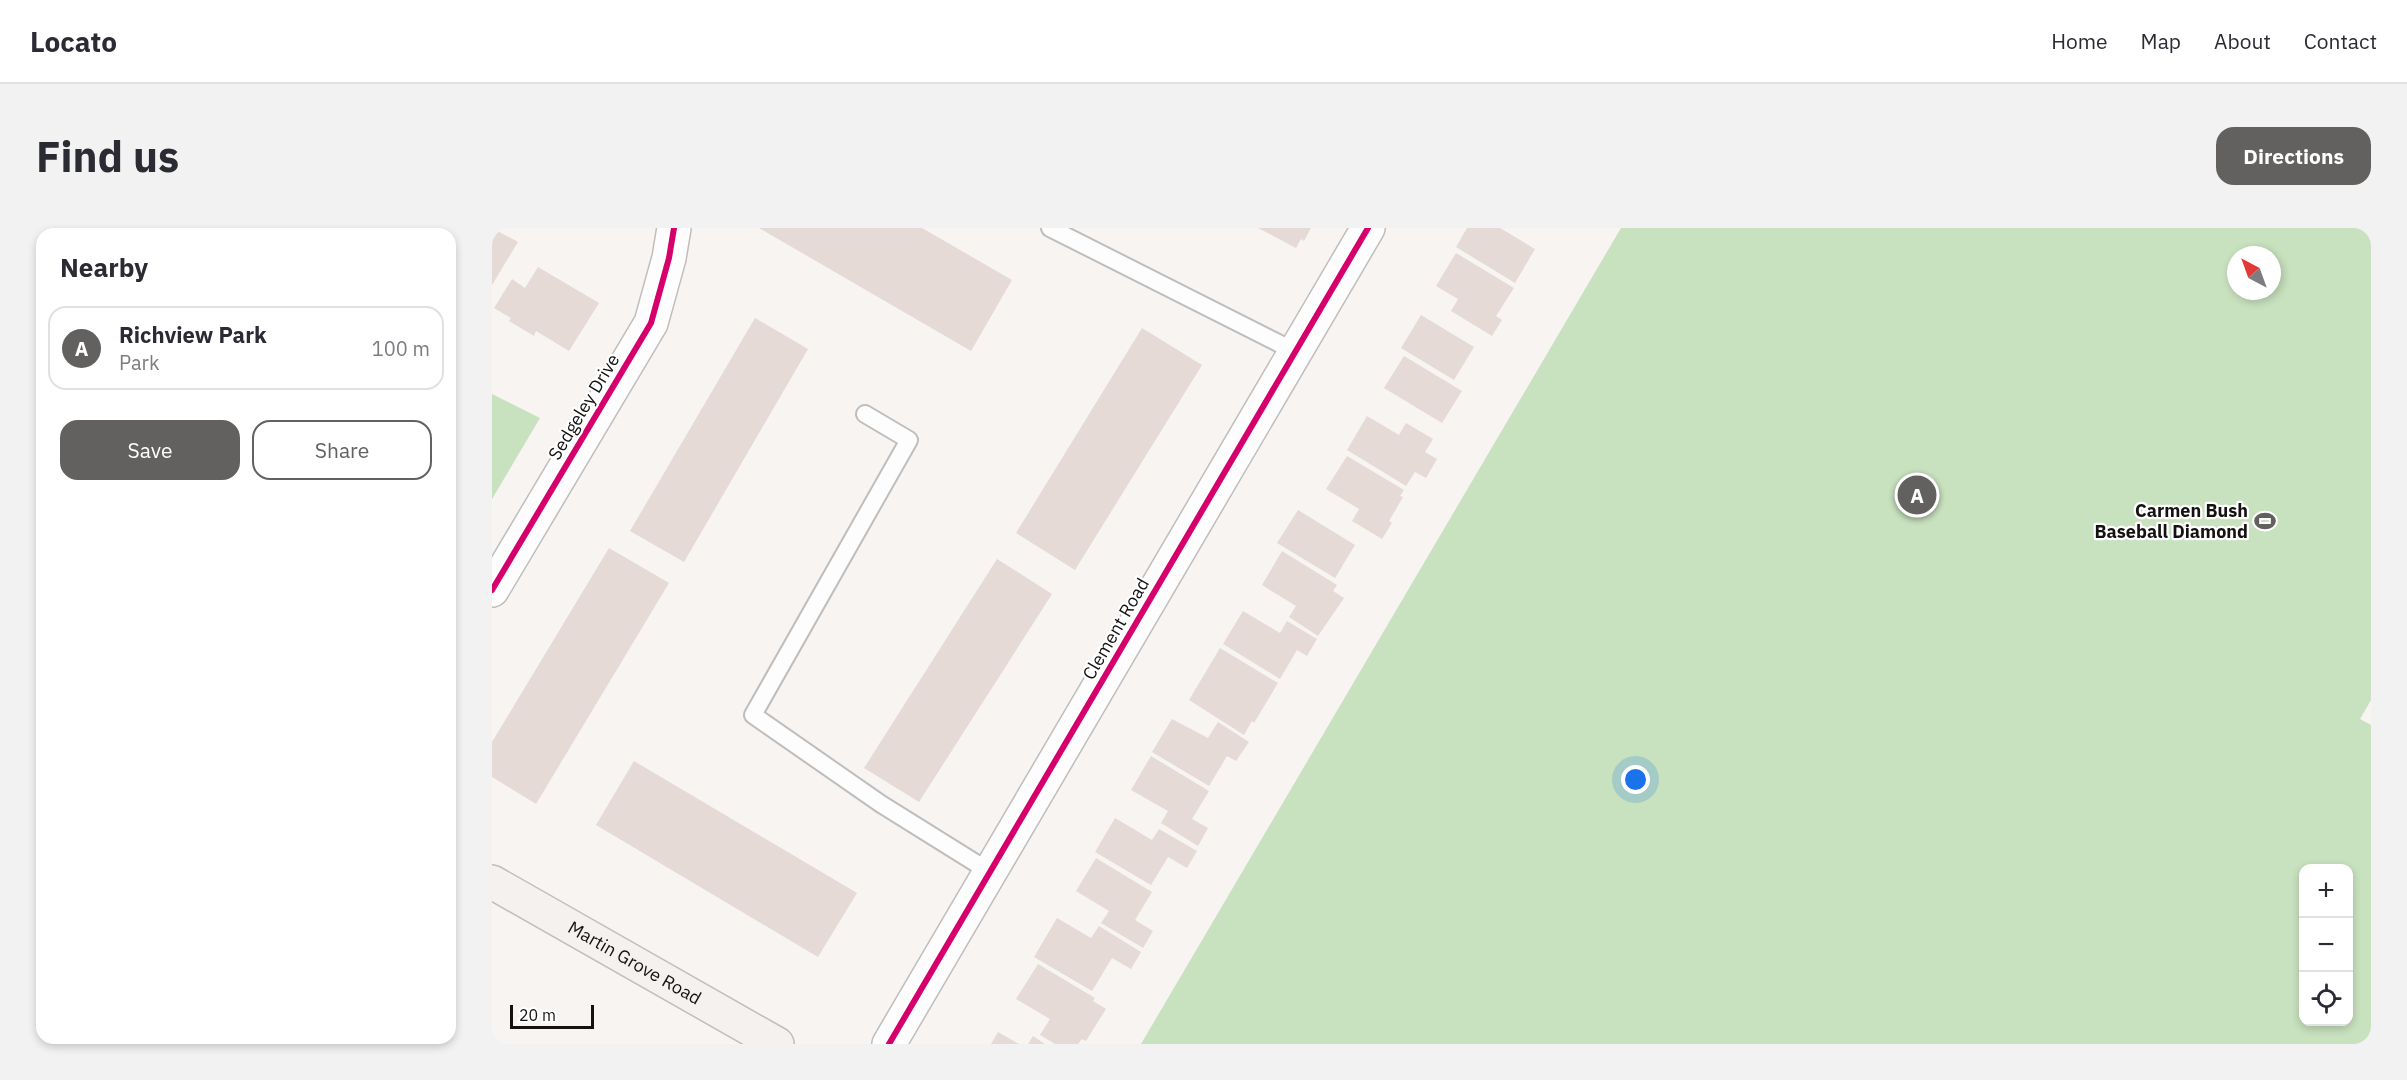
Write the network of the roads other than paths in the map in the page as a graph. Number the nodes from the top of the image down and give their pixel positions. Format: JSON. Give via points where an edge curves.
{"nodes":[{"id":1,"x":674,"y":228,"type":"edge"},
{"id":2,"x":1050,"y":228,"type":"edge"},
{"id":3,"x":1368,"y":228,"type":"edge"},
{"id":4,"x":1296,"y":352,"type":"junction"},
{"id":5,"x":865,"y":414,"type":"dead end"},
{"id":6,"x":492,"y":590,"type":"edge"},
{"id":7,"x":990,"y":872,"type":"junction"},
{"id":8,"x":492,"y":882,"type":"edge"},
{"id":9,"x":777,"y":1044,"type":"edge"},
{"id":10,"x":890,"y":1044,"type":"edge"}],
"edges":[{"from":1,"to":6,"type":"street","name":"Sedgeley Drive","via":[[651,323]]},
{"from":2,"to":4,"type":"lane"},
{"from":3,"to":4,"type":"street","name":"Clement Road"},
{"from":4,"to":7,"type":"street","name":"Clement Road"},
{"from":5,"to":7,"type":"lane","via":[[909,441],[753,715],[881,804]]},
{"from":7,"to":10,"type":"street","name":"Clement Road"},
{"from":8,"to":9,"type":"main road","name":"Martin Grove Road"}]}
